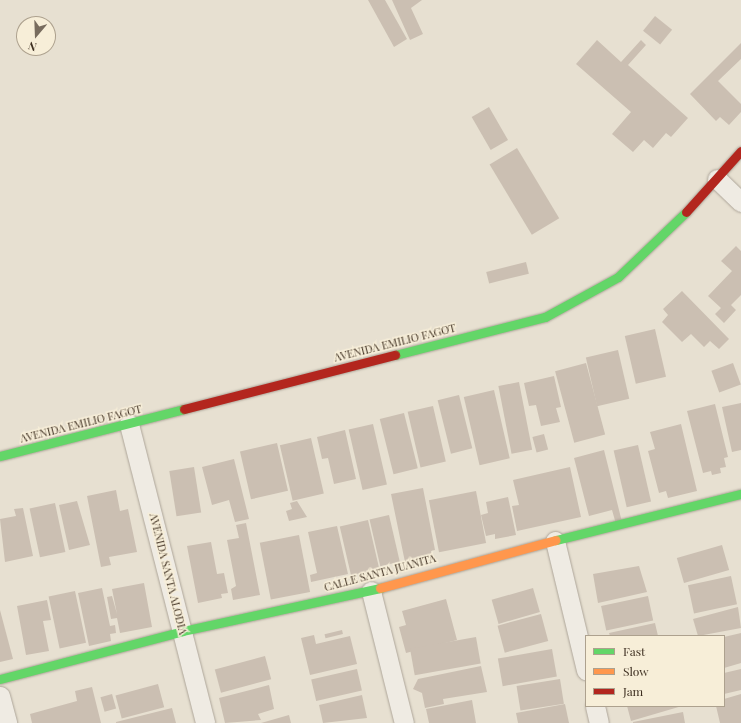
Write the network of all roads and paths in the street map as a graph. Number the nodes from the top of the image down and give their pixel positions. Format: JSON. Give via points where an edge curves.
{"nodes":[{"id":1,"x":741,"y":152,"type":"edge"},
{"id":2,"x":717,"y":179,"type":"junction"},
{"id":3,"x":741,"y":202,"type":"edge"},
{"id":4,"x":129,"y":424,"type":"junction"},
{"id":5,"x":0,"y":456,"type":"edge"},
{"id":6,"x":741,"y":494,"type":"edge"},
{"id":7,"x":555,"y":541,"type":"junction"},
{"id":8,"x":371,"y":591,"type":"junction"},
{"id":9,"x":183,"y":631,"type":"junction"},
{"id":10,"x":585,"y":666,"type":"edge"},
{"id":11,"x":0,"y":679,"type":"edge"},
{"id":12,"x":0,"y":696,"type":"edge"},
{"id":13,"x":595,"y":707,"type":"edge"},
{"id":14,"x":7,"y":723,"type":"edge"},
{"id":15,"x":205,"y":723,"type":"edge"},
{"id":16,"x":404,"y":723,"type":"edge"},
{"id":17,"x":599,"y":723,"type":"edge"}],
"edges":[{"from":1,"to":2,"type":"street","name":"AVENIDA EMILIO FAGOT"},
{"from":2,"to":3,"type":"street"},
{"from":2,"to":4,"type":"street","name":"AVENIDA EMILIO FAGOT","via":[[675,225],[618,277],[546,317]]},
{"from":4,"to":5,"type":"street","name":"AVENIDA EMILIO FAGOT"},
{"from":4,"to":9,"type":"street","name":"AVENIDA SANTA ALODIA"},
{"from":6,"to":7,"type":"street","name":"CALLE SANTA JUANITA"},
{"from":7,"to":8,"type":"street","name":"CALLE SANTA JUANITA","via":[[465,562]]},
{"from":7,"to":10,"type":"street"},
{"from":8,"to":9,"type":"street","name":"CALLE SANTA JUANITA"},
{"from":8,"to":16,"type":"street"},
{"from":9,"to":11,"type":"street","name":"CALLE SANTA JUANITA"},
{"from":9,"to":15,"type":"street","name":"AVENIDA SANTA ALODIA"},
{"from":12,"to":14,"type":"street"},
{"from":13,"to":17,"type":"street"}]}
